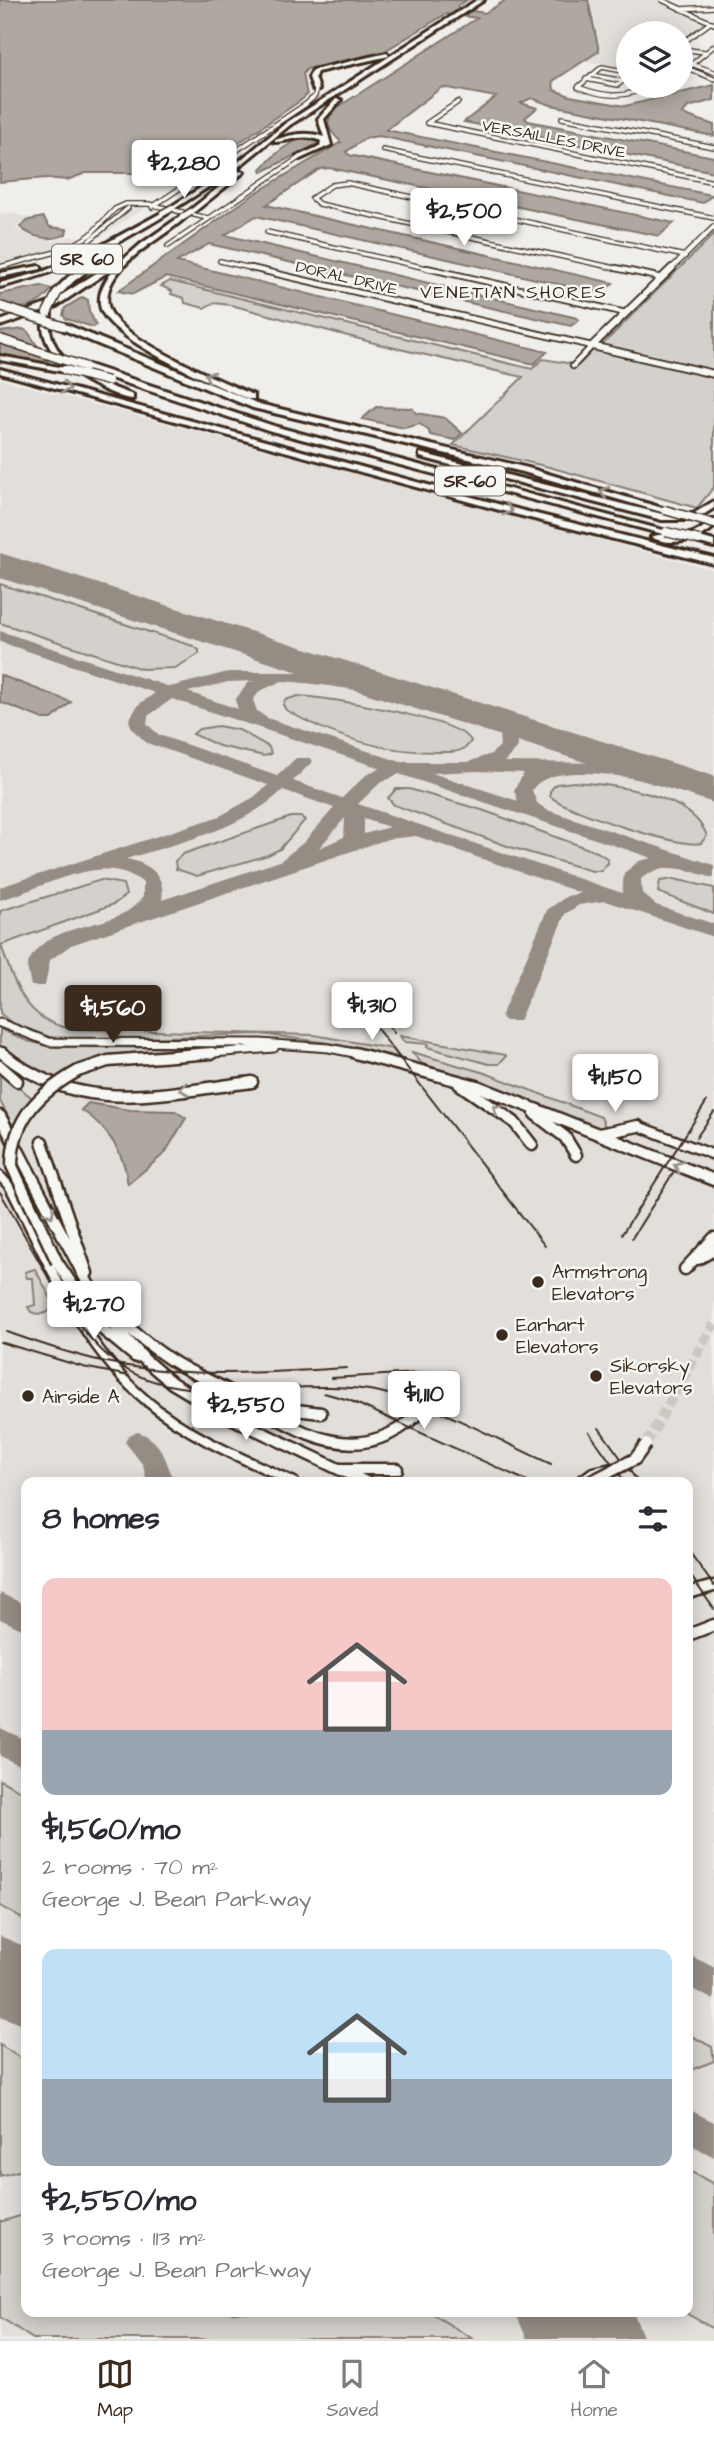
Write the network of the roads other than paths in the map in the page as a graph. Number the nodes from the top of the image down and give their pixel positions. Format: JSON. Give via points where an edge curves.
{"nodes":[{"id":1,"x":481,"y":0,"type":"edge"},
{"id":2,"x":491,"y":0,"type":"edge"},
{"id":3,"x":662,"y":0,"type":"edge"},
{"id":4,"x":705,"y":0,"type":"edge"},
{"id":5,"x":706,"y":6,"type":"junction"},
{"id":6,"x":714,"y":7,"type":"edge"},
{"id":7,"x":679,"y":9,"type":"junction"},
{"id":8,"x":689,"y":13,"type":"junction"},
{"id":9,"x":463,"y":14,"type":"junction"},
{"id":10,"x":712,"y":22,"type":"edge"},
{"id":11,"x":693,"y":37,"type":"edge"},
{"id":12,"x":714,"y":46,"type":"edge"},
{"id":13,"x":406,"y":47,"type":"junction"},
{"id":14,"x":693,"y":49,"type":"edge"},
{"id":15,"x":705,"y":52,"type":"junction"},
{"id":16,"x":693,"y":62,"type":"edge"},
{"id":17,"x":693,"y":65,"type":"edge"},
{"id":18,"x":616,"y":70,"type":"edge"},
{"id":19,"x":693,"y":71,"type":"edge"},
{"id":20,"x":714,"y":72,"type":"edge"},
{"id":21,"x":591,"y":75,"type":"junction"},
{"id":22,"x":586,"y":79,"type":"junction"},
{"id":23,"x":713,"y":79,"type":"edge"},
{"id":24,"x":343,"y":88,"type":"junction"},
{"id":25,"x":316,"y":89,"type":"junction"},
{"id":26,"x":616,"y":95,"type":"edge"},
{"id":27,"x":338,"y":100,"type":"junction"},
{"id":28,"x":458,"y":102,"type":"dead end"},
{"id":29,"x":562,"y":118,"type":"dead end"},
{"id":30,"x":277,"y":141,"type":"junction"},
{"id":31,"x":714,"y":147,"type":"edge"},
{"id":32,"x":383,"y":150,"type":"dead end"},
{"id":33,"x":300,"y":157,"type":"junction"},
{"id":34,"x":230,"y":170,"type":"junction"},
{"id":35,"x":714,"y":182,"type":"edge"},
{"id":36,"x":153,"y":206,"type":"junction"},
{"id":37,"x":182,"y":213,"type":"junction"},
{"id":38,"x":167,"y":214,"type":"junction"},
{"id":39,"x":207,"y":218,"type":"junction"},
{"id":40,"x":714,"y":218,"type":"edge"},
{"id":41,"x":714,"y":227,"type":"edge"},
{"id":42,"x":267,"y":232,"type":"dead end"},
{"id":43,"x":149,"y":241,"type":"junction"},
{"id":44,"x":168,"y":246,"type":"dead end"},
{"id":45,"x":685,"y":256,"type":"junction"},
{"id":46,"x":220,"y":261,"type":"dead end"},
{"id":47,"x":0,"y":267,"type":"edge"},
{"id":48,"x":0,"y":275,"type":"edge"},
{"id":49,"x":662,"y":278,"type":"junction"},
{"id":50,"x":0,"y":285,"type":"edge"},
{"id":51,"x":0,"y":306,"type":"edge"},
{"id":52,"x":45,"y":311,"type":"junction"},
{"id":53,"x":626,"y":313,"type":"junction"},
{"id":54,"x":0,"y":322,"type":"edge"},
{"id":55,"x":62,"y":326,"type":"joint"},
{"id":56,"x":0,"y":339,"type":"edge"},
{"id":57,"x":592,"y":346,"type":"junction"},
{"id":58,"x":0,"y":358,"type":"edge"},
{"id":59,"x":573,"y":366,"type":"dead end"},
{"id":60,"x":0,"y":371,"type":"edge"},
{"id":61,"x":714,"y":374,"type":"edge"},
{"id":62,"x":108,"y":382,"type":"joint"},
{"id":63,"x":242,"y":402,"type":"junction"},
{"id":64,"x":292,"y":416,"type":"junction"},
{"id":65,"x":274,"y":429,"type":"junction"},
{"id":66,"x":319,"y":456,"type":"junction"},
{"id":67,"x":415,"y":474,"type":"junction"},
{"id":68,"x":714,"y":504,"type":"edge"},
{"id":69,"x":714,"y":523,"type":"edge"},
{"id":70,"x":714,"y":544,"type":"edge"},
{"id":71,"x":714,"y":561,"type":"edge"},
{"id":72,"x":0,"y":1023,"type":"edge"},
{"id":73,"x":310,"y":1046,"type":"junction"},
{"id":74,"x":0,"y":1051,"type":"edge"},
{"id":75,"x":0,"y":1066,"type":"edge"},
{"id":76,"x":78,"y":1071,"type":"joint"},
{"id":77,"x":456,"y":1081,"type":"junction"},
{"id":78,"x":17,"y":1082,"type":"dead end"},
{"id":79,"x":252,"y":1082,"type":"dead end"},
{"id":80,"x":522,"y":1105,"type":"junction"},
{"id":81,"x":0,"y":1116,"type":"edge"},
{"id":82,"x":638,"y":1126,"type":"joint"},
{"id":83,"x":599,"y":1135,"type":"junction"},
{"id":84,"x":42,"y":1142,"type":"dead end"},
{"id":85,"x":532,"y":1145,"type":"dead end"},
{"id":86,"x":576,"y":1154,"type":"dead end"},
{"id":87,"x":714,"y":1155,"type":"edge"},
{"id":88,"x":0,"y":1176,"type":"edge"},
{"id":89,"x":714,"y":1180,"type":"edge"},
{"id":90,"x":714,"y":1238,"type":"edge"},
{"id":91,"x":714,"y":1250,"type":"edge"},
{"id":92,"x":57,"y":1262,"type":"joint"},
{"id":93,"x":95,"y":1296,"type":"junction"},
{"id":94,"x":172,"y":1383,"type":"junction"},
{"id":95,"x":224,"y":1388,"type":"junction"},
{"id":96,"x":441,"y":1389,"type":"dead end"},
{"id":97,"x":321,"y":1413,"type":"dead end"},
{"id":98,"x":617,"y":1468,"type":"edge"},
{"id":99,"x":617,"y":1468,"type":"edge"},
{"id":100,"x":617,"y":1468,"type":"edge"},
{"id":101,"x":617,"y":1468,"type":"edge"},
{"id":102,"x":338,"y":1469,"type":"junction"},
{"id":103,"x":397,"y":1469,"type":"dead end"},
{"id":104,"x":284,"y":1477,"type":"edge"},
{"id":105,"x":355,"y":1477,"type":"edge"},
{"id":106,"x":588,"y":1477,"type":"edge"},
{"id":107,"x":600,"y":1477,"type":"edge"},
{"id":108,"x":714,"y":1586,"type":"edge"},
{"id":109,"x":693,"y":1590,"type":"edge"},
{"id":110,"x":714,"y":1625,"type":"edge"},
{"id":111,"x":693,"y":1633,"type":"edge"}],
"edges":[{"from":1,"to":9,"type":"highway","number":"SR 60"},
{"from":2,"to":9,"type":"highway","number":"SR 60"},
{"from":3,"to":7,"type":"street"},
{"from":4,"to":5,"type":"street"},
{"from":5,"to":6,"type":"street"},
{"from":5,"to":7,"type":"street"},
{"from":5,"to":8,"type":"street"},
{"from":7,"to":8,"type":"street"},
{"from":8,"to":10,"type":"street"},
{"from":9,"to":13,"type":"highway","number":"SR 60"},
{"from":9,"to":27,"type":"highway","number":"SR 60"},
{"from":10,"to":11,"type":"street"},
{"from":12,"to":15,"type":"street"},
{"from":13,"to":24,"type":"highway","number":"SR 60"},
{"from":13,"to":25,"type":"highway","via":[[315,71]]},
{"from":14,"to":15,"type":"street"},
{"from":15,"to":16,"type":"street"},
{"from":17,"to":20,"type":"street"},
{"from":18,"to":21,"type":"street","via":[[602,67]]},
{"from":19,"to":23,"type":"street"},
{"from":21,"to":22,"type":"street"},
{"from":21,"to":22,"type":"street","via":[[623,81],[618,85]]},
{"from":22,"to":26,"type":"street","via":[[578,87]]},
{"from":24,"to":25,"type":"highway","via":[[354,78],[352,72],[335,69],[316,75]]},
{"from":24,"to":34,"type":"highway","number":"SR 60"},
{"from":25,"to":36,"type":"street","via":[[309,103]]},
{"from":27,"to":30,"type":"highway","number":"SR 60"},
{"from":27,"to":33,"type":"highway","via":[[321,119],[329,145]]},
{"from":28,"to":35,"type":"street","name":"VERSAILLES DRIVE","via":[[427,123]]},
{"from":29,"to":31,"type":"street"},
{"from":30,"to":33,"type":"highway","via":[[303,135],[325,140]]},
{"from":30,"to":37,"type":"highway","number":"SR 60","bridge":true,"via":[[191,212]]},
{"from":32,"to":40,"type":"street"},
{"from":33,"to":39,"type":"street"},
{"from":34,"to":37,"type":"highway"},
{"from":34,"to":38,"type":"highway","number":"SR 60","bridge":true},
{"from":36,"to":39,"type":"street"},
{"from":36,"to":47,"type":"street","via":[[123,209],[97,236],[70,253],[34,256]]},
{"from":37,"to":38,"type":"highway"},
{"from":37,"to":43,"type":"highway","number":"SR 60"},
{"from":38,"to":48,"type":"highway","number":"SR 60","via":[[79,257]]},
{"from":38,"to":50,"type":"highway","number":"SR 60","via":[[88,258]]},
{"from":38,"to":52,"type":"highway","bridge":true,"via":[[80,272]]},
{"from":39,"to":44,"type":"street"},
{"from":41,"to":45,"type":"street"},
{"from":42,"to":53,"type":"street"},
{"from":43,"to":52,"type":"highway","number":"SR 60"},
{"from":64,"to":43,"type":"highway","one_way":true,"via":[[129,334],[108,316],[105,288]]},
{"from":45,"to":49,"type":"street"},
{"from":45,"to":49,"type":"street","via":[[347,183],[332,185],[313,201]]},
{"from":46,"to":57,"type":"street","name":"DORAL DRIVE"},
{"from":49,"to":53,"type":"street"},
{"from":51,"to":55,"type":"highway","name":"SR-60","number":"SR-60","bridge":true},
{"from":52,"to":54,"type":"highway","number":"SR 60"},
{"from":52,"to":66,"type":"highway","via":[[53,347],[90,380],[135,399]]},
{"from":53,"to":57,"type":"street"},
{"from":55,"to":63,"type":"highway","name":"SR-60","number":"SR-60"},
{"from":56,"to":65,"type":"highway","name":"SR-60","number":"SR-60","bridge":true},
{"from":57,"to":59,"type":"street"},
{"from":57,"to":61,"type":"street"},
{"from":58,"to":62,"type":"highway","bridge":true},
{"from":60,"to":66,"type":"highway","one_way":true},
{"from":62,"to":67,"type":"highway","via":[[254,430]]},
{"from":63,"to":64,"type":"highway","name":"SR-60","number":"SR-60"},
{"from":63,"to":68,"type":"highway","via":[[341,434],[657,516],[692,517]]},
{"from":69,"to":64,"type":"highway","name":"SR-60","number":"SR-60","one_way":true,"bridge":true,"via":[[542,475]]},
{"from":65,"to":67,"type":"highway"},
{"from":65,"to":70,"type":"highway","name":"SR-60","number":"SR-60","bridge":true},
{"from":66,"to":71,"type":"highway","one_way":true},
{"from":67,"to":69,"type":"highway","via":[[656,537],[695,536]]},
{"from":72,"to":73,"type":"street","via":[[49,1042]]},
{"from":73,"to":76,"type":"street","via":[[116,1060]]},
{"from":73,"to":77,"type":"street","via":[[394,1062]]},
{"from":79,"to":74,"type":"street","one_way":true,"via":[[96,1096],[41,1082]]},
{"from":75,"to":78,"type":"street"},
{"from":76,"to":92,"type":"street","bridge":true,"via":[[45,1090],[31,1105],[10,1149],[12,1166]]},
{"from":77,"to":80,"type":"street"},
{"from":85,"to":77,"type":"street","one_way":true,"via":[[514,1122]]},
{"from":80,"to":83,"type":"street"},
{"from":80,"to":86,"type":"street","via":[[565,1137]]},
{"from":81,"to":93,"type":"street","one_way":true},
{"from":82,"to":83,"type":"street"},
{"from":82,"to":87,"type":"street"},
{"from":89,"to":83,"type":"street","one_way":true},
{"from":84,"to":93,"type":"street"},
{"from":88,"to":104,"type":"street","via":[[90,1336],[130,1386],[199,1435]]},
{"from":90,"to":91,"type":"street","via":[[687,1269]]},
{"from":92,"to":94,"type":"street","via":[[101,1328]]},
{"from":93,"to":94,"type":"street","via":[[124,1339]]},
{"from":93,"to":95,"type":"street","via":[[161,1354]]},
{"from":94,"to":102,"type":"street","via":[[229,1417]]},
{"from":95,"to":96,"type":"street","via":[[307,1433],[352,1443],[398,1430],[424,1411]]},
{"from":95,"to":97,"type":"street"},
{"from":98,"to":106,"type":"street","bridge":true},
{"from":99,"to":100,"type":"street","bridge":true,"via":[[632,1465],[648,1445],[635,1459]]},
{"from":101,"to":107,"type":"street","bridge":true},
{"from":102,"to":103,"type":"street"},
{"from":102,"to":105,"type":"street"},
{"from":108,"to":109,"type":"street"},
{"from":110,"to":111,"type":"street"}]}
